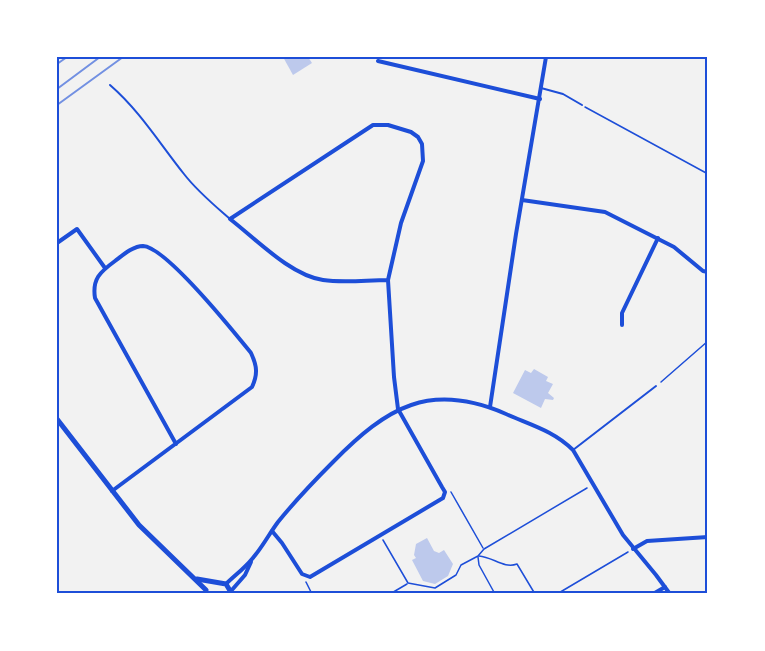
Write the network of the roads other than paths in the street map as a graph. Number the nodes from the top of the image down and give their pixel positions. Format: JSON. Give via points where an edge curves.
{"nodes":[{"id":1,"x":546,"y":57,"type":"edge"},
{"id":2,"x":378,"y":61,"type":"dead end"},
{"id":3,"x":110,"y":86,"type":"dead end"},
{"id":4,"x":541,"y":88,"type":"junction"},
{"id":5,"x":540,"y":99,"type":"junction"},
{"id":6,"x":582,"y":105,"type":"road end"},
{"id":7,"x":522,"y":200,"type":"junction"},
{"id":8,"x":230,"y":219,"type":"junction"},
{"id":9,"x":658,"y":238,"type":"junction"},
{"id":10,"x":57,"y":243,"type":"edge"},
{"id":11,"x":105,"y":268,"type":"junction"},
{"id":12,"x":708,"y":272,"type":"edge"},
{"id":13,"x":388,"y":280,"type":"junction"},
{"id":14,"x":622,"y":325,"type":"dead end"},
{"id":15,"x":656,"y":386,"type":"road end"},
{"id":16,"x":490,"y":407,"type":"junction"},
{"id":17,"x":398,"y":408,"type":"junction"},
{"id":18,"x":57,"y":419,"type":"edge"},
{"id":19,"x":176,"y":444,"type":"junction"},
{"id":20,"x":573,"y":450,"type":"junction"},
{"id":21,"x":112,"y":491,"type":"junction"},
{"id":22,"x":272,"y":531,"type":"junction"},
{"id":23,"x":708,"y":537,"type":"edge"},
{"id":24,"x":633,"y":549,"type":"junction"},
{"id":25,"x":251,"y":561,"type":"junction"},
{"id":26,"x":193,"y":577,"type":"junction"},
{"id":27,"x":213,"y":583,"type":"junction"},
{"id":28,"x":226,"y":584,"type":"junction"},
{"id":29,"x":665,"y":587,"type":"junction"},
{"id":30,"x":205,"y":592,"type":"edge"},
{"id":31,"x":231,"y":592,"type":"edge"},
{"id":32,"x":653,"y":594,"type":"edge"},
{"id":33,"x":670,"y":594,"type":"edge"}],
"edges":[{"from":1,"to":4,"type":"street"},
{"from":2,"to":5,"type":"street"},
{"from":3,"to":8,"type":"lane","via":[[124,97],[185,176]]},
{"from":4,"to":5,"type":"street"},
{"from":4,"to":6,"type":"lane"},
{"from":5,"to":7,"type":"street"},
{"from":7,"to":9,"type":"street","via":[[605,212]]},
{"from":7,"to":16,"type":"street"},
{"from":8,"to":13,"type":"street","via":[[301,273],[319,279]]},
{"from":8,"to":13,"type":"street","via":[[365,129],[380,124],[411,132],[422,144],[423,161],[401,223]]},
{"from":9,"to":12,"type":"street"},
{"from":9,"to":14,"type":"street","via":[[622,313]]},
{"from":10,"to":11,"type":"street","via":[[77,229]]},
{"from":11,"to":19,"type":"street","via":[[93,287],[95,298]]},
{"from":11,"to":19,"type":"street","via":[[137,247],[154,248],[211,307],[251,353],[257,366],[252,387]]},
{"from":13,"to":17,"type":"street"},
{"from":15,"to":20,"type":"lane"},
{"from":16,"to":17,"type":"street","via":[[445,400]]},
{"from":16,"to":20,"type":"street","via":[[549,431]]},
{"from":17,"to":22,"type":"street","via":[[348,446]]},
{"from":17,"to":22,"type":"street","via":[[444,492],[441,501],[310,577],[302,574]]},
{"from":18,"to":21,"type":"street"},
{"from":19,"to":21,"type":"street"},
{"from":20,"to":24,"type":"street"},
{"from":21,"to":26,"type":"street","via":[[153,540]]},
{"from":22,"to":25,"type":"street"},
{"from":23,"to":24,"type":"street","via":[[647,541]]},
{"from":24,"to":29,"type":"street"},
{"from":25,"to":28,"type":"street"},
{"from":25,"to":31,"type":"street"},
{"from":26,"to":27,"type":"street"},
{"from":26,"to":30,"type":"street"},
{"from":27,"to":28,"type":"street"},
{"from":27,"to":30,"type":"street"},
{"from":28,"to":31,"type":"street"},
{"from":29,"to":32,"type":"street"},
{"from":29,"to":33,"type":"street"}]}
